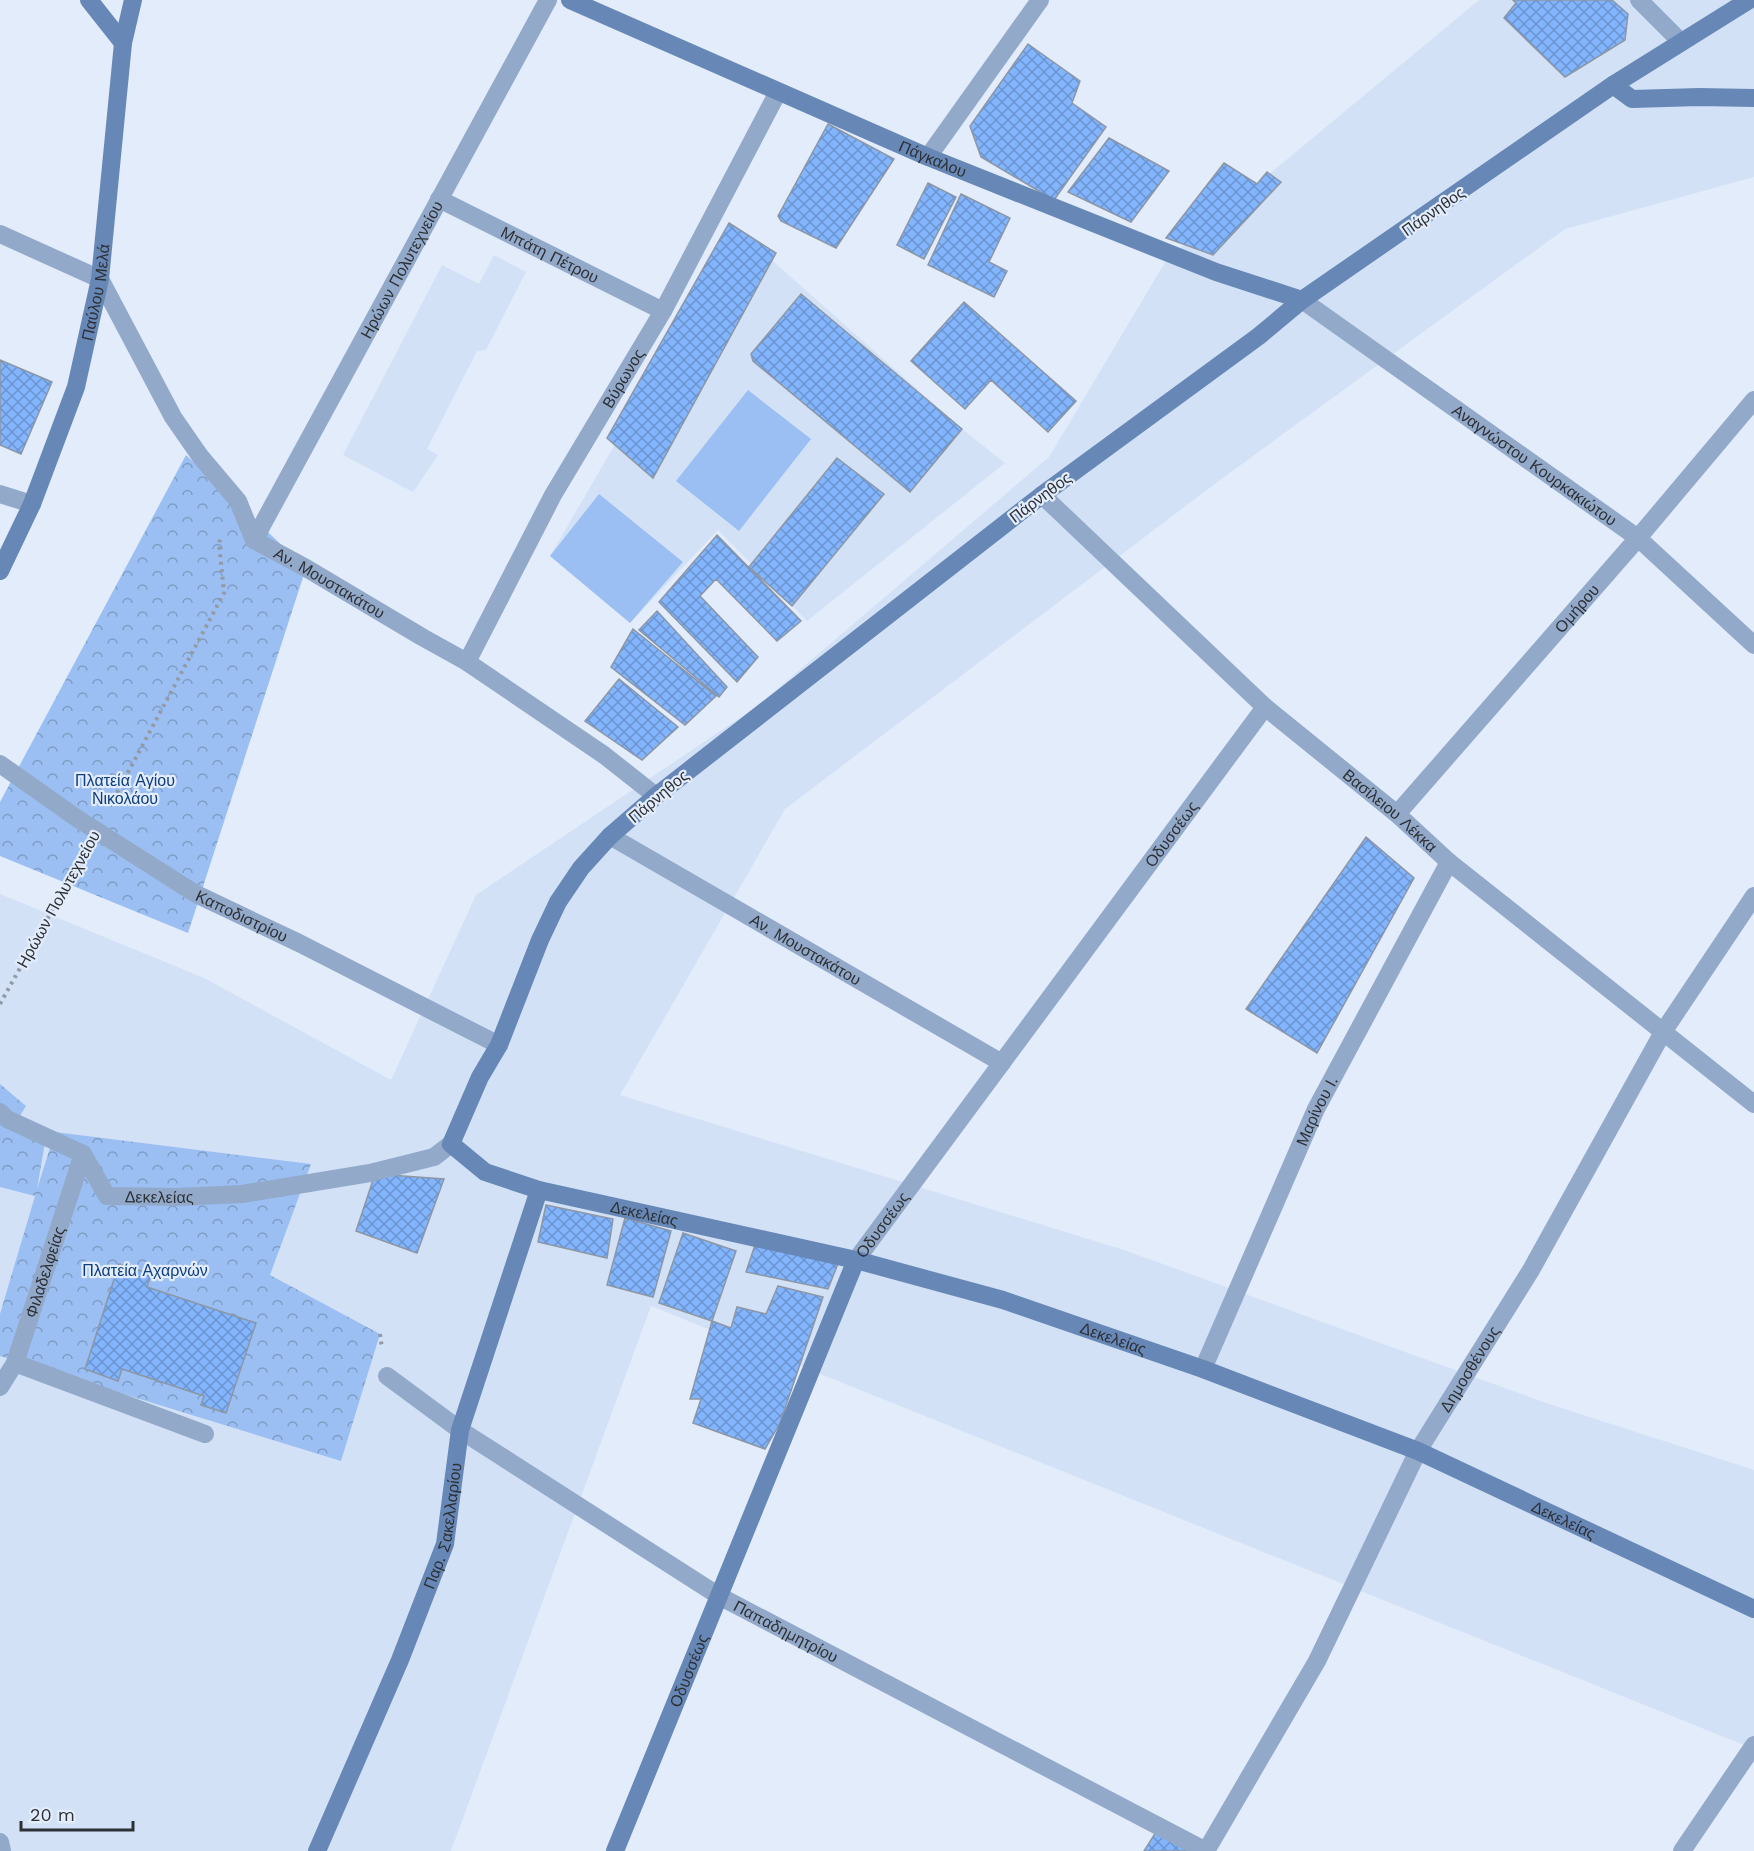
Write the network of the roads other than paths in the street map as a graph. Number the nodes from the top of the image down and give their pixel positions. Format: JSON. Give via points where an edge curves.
{"nodes":[{"id":1,"x":89,"y":0,"type":"edge"},
{"id":2,"x":133,"y":0,"type":"edge"},
{"id":3,"x":548,"y":0,"type":"edge"},
{"id":4,"x":570,"y":0,"type":"edge"},
{"id":5,"x":1040,"y":0,"type":"edge"},
{"id":6,"x":1639,"y":0,"type":"edge"},
{"id":7,"x":1749,"y":0,"type":"edge"},
{"id":8,"x":1682,"y":42,"type":"junction"},
{"id":9,"x":123,"y":43,"type":"junction"},
{"id":10,"x":1612,"y":85,"type":"junction"},
{"id":11,"x":778,"y":92,"type":"junction"},
{"id":12,"x":1754,"y":98,"type":"edge"},
{"id":13,"x":928,"y":158,"type":"junction"},
{"id":14,"x":439,"y":199,"type":"junction"},
{"id":15,"x":0,"y":234,"type":"edge"},
{"id":16,"x":100,"y":279,"type":"junction"},
{"id":17,"x":1302,"y":300,"type":"junction"},
{"id":18,"x":663,"y":311,"type":"junction"},
{"id":19,"x":1754,"y":400,"type":"edge"},
{"id":20,"x":0,"y":494,"type":"edge"},
{"id":21,"x":1042,"y":495,"type":"junction"},
{"id":22,"x":32,"y":504,"type":"junction"},
{"id":23,"x":1638,"y":538,"type":"junction"},
{"id":24,"x":254,"y":540,"type":"junction"},
{"id":25,"x":0,"y":571,"type":"edge"},
{"id":26,"x":1754,"y":645,"type":"edge"},
{"id":27,"x":467,"y":662,"type":"junction"},
{"id":28,"x":1265,"y":707,"type":"junction"},
{"id":29,"x":0,"y":764,"type":"edge"},
{"id":30,"x":656,"y":796,"type":"junction"},
{"id":31,"x":1397,"y":814,"type":"junction"},
{"id":32,"x":610,"y":836,"type":"junction"},
{"id":33,"x":1449,"y":862,"type":"junction"},
{"id":34,"x":1754,"y":896,"type":"edge"},
{"id":35,"x":1663,"y":1032,"type":"junction"},
{"id":36,"x":499,"y":1045,"type":"junction"},
{"id":37,"x":1002,"y":1063,"type":"junction"},
{"id":38,"x":1754,"y":1104,"type":"edge"},
{"id":39,"x":0,"y":1112,"type":"edge"},
{"id":40,"x":451,"y":1144,"type":"junction"},
{"id":41,"x":83,"y":1154,"type":"junction"},
{"id":42,"x":539,"y":1190,"type":"junction"},
{"id":43,"x":856,"y":1260,"type":"junction"},
{"id":44,"x":15,"y":1363,"type":"junction"},
{"id":45,"x":1203,"y":1369,"type":"junction"},
{"id":46,"x":387,"y":1377,"type":"dead end"},
{"id":47,"x":0,"y":1387,"type":"edge"},
{"id":48,"x":459,"y":1430,"type":"junction"},
{"id":49,"x":206,"y":1434,"type":"dead end"},
{"id":50,"x":1418,"y":1451,"type":"junction"},
{"id":51,"x":719,"y":1596,"type":"junction"},
{"id":52,"x":1754,"y":1609,"type":"edge"},
{"id":53,"x":1754,"y":1745,"type":"edge"},
{"id":54,"x":0,"y":1842,"type":"edge"},
{"id":55,"x":2,"y":1851,"type":"edge"},
{"id":56,"x":317,"y":1851,"type":"edge"},
{"id":57,"x":615,"y":1851,"type":"edge"},
{"id":58,"x":1206,"y":1851,"type":"edge"},
{"id":59,"x":1682,"y":1851,"type":"edge"}],
"edges":[{"from":1,"to":9,"type":"street"},
{"from":2,"to":9,"type":"street","name":"Παύλου Μελά"},
{"from":3,"to":14,"type":"street","name":"Ηρώων Πολυτεχνείου"},
{"from":4,"to":11,"type":"street","name":"Πάγκαλου"},
{"from":5,"to":13,"type":"street"},
{"from":6,"to":8,"type":"street"},
{"from":7,"to":8,"type":"street","name":"Πάρνηθος"},
{"from":8,"to":10,"type":"street","name":"Πάρνηθος"},
{"from":9,"to":16,"type":"street","name":"Παύλου Μελά"},
{"from":10,"to":12,"type":"street","via":[[1632,99]]},
{"from":10,"to":17,"type":"street","name":"Πάρνηθος"},
{"from":11,"to":13,"type":"street","name":"Πάγκαλου"},
{"from":11,"to":18,"type":"street","name":"Βύρωνος"},
{"from":13,"to":17,"type":"street","name":"Πάγκαλου","via":[[1216,272]]},
{"from":14,"to":18,"type":"street","name":"Μπάτη Πέτρου"},
{"from":14,"to":24,"type":"street","name":"Ηρώων Πολυτεχνείου"},
{"from":15,"to":16,"type":"street"},
{"from":16,"to":22,"type":"street","name":"Παύλου Μελά","via":[[76,387]]},
{"from":16,"to":24,"type":"street","name":"Αν. Μουστακάτου","via":[[173,417],[238,501]]},
{"from":17,"to":21,"type":"street","name":"Πάρνηθος","via":[[1259,336]]},
{"from":17,"to":23,"type":"street","name":"Αναγνώστου Κουρκακιώτου"},
{"from":18,"to":27,"type":"street","name":"Βύρωνος","via":[[553,495]]},
{"from":19,"to":23,"type":"street","name":"Ομήρου"},
{"from":20,"to":22,"type":"street"},
{"from":21,"to":28,"type":"street","name":"Βασίλειου Λέκκα"},
{"from":21,"to":30,"type":"street","name":"Πάρνηθος"},
{"from":22,"to":25,"type":"street","name":"Παύλου Μελά"},
{"from":23,"to":26,"type":"street","name":"Αναγνώστου Κουρκακιώτου"},
{"from":23,"to":31,"type":"street","name":"Ομήρου"},
{"from":24,"to":27,"type":"street","name":"Αν. Μουστακάτου"},
{"from":27,"to":30,"type":"street","name":"Αν. Μουστακάτου","via":[[604,755]]},
{"from":28,"to":31,"type":"street","name":"Βασίλειου Λέκκα"},
{"from":28,"to":37,"type":"street","name":"Οδυσσέως"},
{"from":29,"to":36,"type":"street","name":"Καποδιστρίου","via":[[196,894]]},
{"from":30,"to":32,"type":"street","name":"Πάρνηθος"},
{"from":31,"to":33,"type":"street","name":"Βασίλειου Λέκκα"},
{"from":32,"to":36,"type":"street","name":"Πάρνηθος","via":[[558,902]]},
{"from":32,"to":37,"type":"street","name":"Αν. Μουστακάτου"},
{"from":33,"to":35,"type":"street","name":"Βασίλειου Λέκκα"},
{"from":33,"to":45,"type":"street","name":"Μαρίνου Ι.","via":[[1316,1109]]},
{"from":34,"to":35,"type":"street","name":"Δημοσθένους"},
{"from":35,"to":38,"type":"street","name":"Βασίλειου Λέκκα"},
{"from":35,"to":50,"type":"street","name":"Δημοσθένους","via":[[1531,1270]]},
{"from":36,"to":40,"type":"street","name":"Πάρνηθος","via":[[480,1077]]},
{"from":37,"to":43,"type":"street","name":"Οδυσσέως"},
{"from":39,"to":41,"type":"street","via":[[7,1119]]},
{"from":40,"to":41,"type":"street","name":"Δεκελείας","via":[[434,1157],[370,1173],[242,1194],[178,1197],[107,1196]]},
{"from":40,"to":42,"type":"street","name":"Δεκελείας","via":[[485,1172]]},
{"from":41,"to":44,"type":"street","name":"Φιλαδελφείας"},
{"from":42,"to":43,"type":"street","name":"Δεκελείας"},
{"from":42,"to":48,"type":"street","name":"Παρ. Σακελλαρίου"},
{"from":43,"to":45,"type":"street","name":"Δεκελείας","via":[[1003,1300]]},
{"from":43,"to":51,"type":"street","name":"Οδυσσέως"},
{"from":44,"to":47,"type":"street","name":"Φιλαδελφείας"},
{"from":44,"to":49,"type":"street"},
{"from":45,"to":50,"type":"street","name":"Δεκελείας"},
{"from":46,"to":48,"type":"street","name":"Παπαδημητρίου"},
{"from":48,"to":51,"type":"street","name":"Παπαδημητρίου"},
{"from":48,"to":56,"type":"street","name":"Παρ. Σακελλαρίου","via":[[445,1544],[400,1660]]},
{"from":50,"to":52,"type":"street","name":"Δεκελείας"},
{"from":50,"to":58,"type":"street","name":"Δημοσθένους","via":[[1317,1661]]},
{"from":51,"to":57,"type":"street","name":"Οδυσσέως"},
{"from":51,"to":58,"type":"street","name":"Παπαδημητρίου"},
{"from":53,"to":59,"type":"street"},
{"from":54,"to":55,"type":"street"}]}
